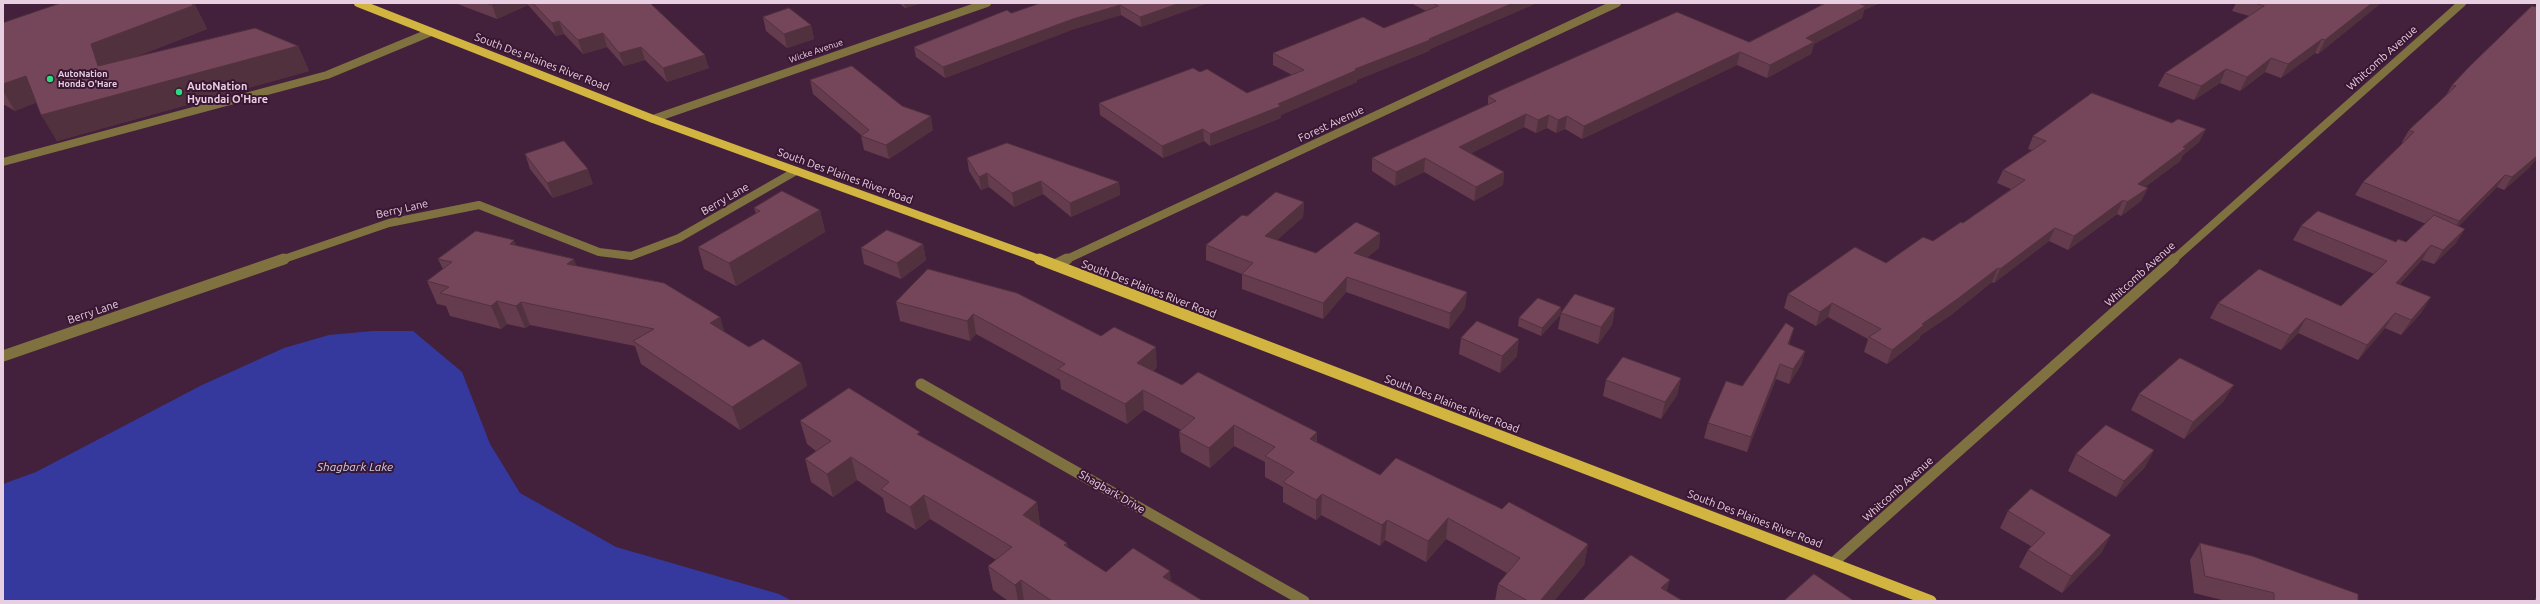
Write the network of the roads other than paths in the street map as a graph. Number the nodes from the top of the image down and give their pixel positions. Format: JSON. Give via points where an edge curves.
{"nodes":[{"id":1,"x":358,"y":3,"type":"edge"},
{"id":2,"x":987,"y":3,"type":"edge"},
{"id":3,"x":1617,"y":3,"type":"edge"},
{"id":4,"x":2462,"y":3,"type":"edge"},
{"id":5,"x":431,"y":32,"type":"junction"},
{"id":6,"x":653,"y":119,"type":"junction"},
{"id":7,"x":3,"y":162,"type":"edge"},
{"id":8,"x":796,"y":172,"type":"junction"},
{"id":9,"x":1054,"y":265,"type":"junction"},
{"id":10,"x":3,"y":356,"type":"edge"},
{"id":11,"x":921,"y":384,"type":"dead end"},
{"id":12,"x":1834,"y":562,"type":"junction"},
{"id":13,"x":1304,"y":601,"type":"edge"},
{"id":14,"x":1931,"y":601,"type":"edge"}],
"edges":[{"from":1,"to":5,"type":"main road","name":"South Des Plaines River Road"},
{"from":2,"to":6,"type":"street","name":"Wicke Avenue"},
{"from":3,"to":9,"type":"street","name":"Forest Avenue"},
{"from":4,"to":12,"type":"street","name":"Whitcomb Avenue"},
{"from":5,"to":6,"type":"main road","name":"South Des Plaines River Road"},
{"from":5,"to":7,"type":"street","via":[[327,75]]},
{"from":6,"to":8,"type":"main road","name":"South Des Plaines River Road"},
{"from":8,"to":9,"type":"main road","name":"South Des Plaines River Road"},
{"from":8,"to":10,"type":"street","name":"Berry Lane","via":[[680,238],[631,256],[599,252],[479,205],[389,223]]},
{"from":9,"to":12,"type":"main road","name":"South Des Plaines River Road"},
{"from":11,"to":13,"type":"street","name":"Shagbark Drive"},
{"from":12,"to":14,"type":"main road","name":"South Des Plaines River Road"}]}
